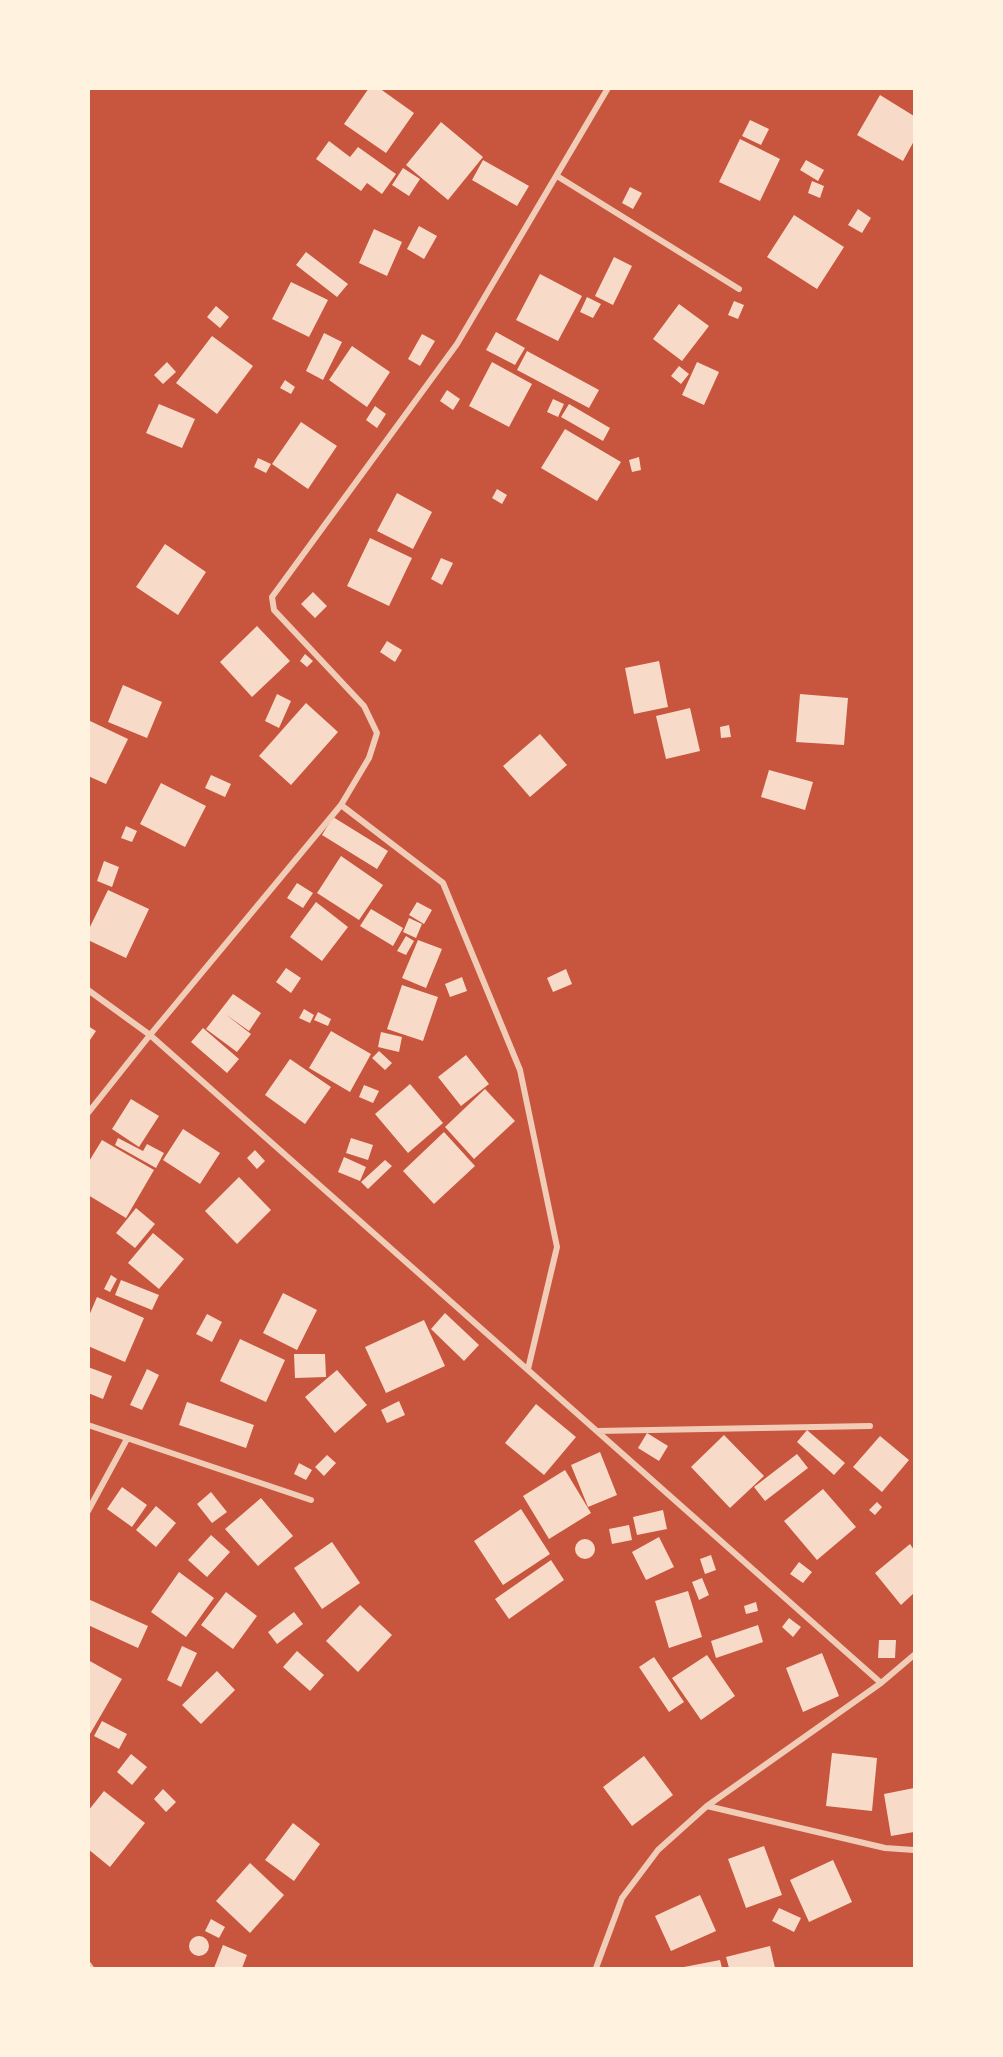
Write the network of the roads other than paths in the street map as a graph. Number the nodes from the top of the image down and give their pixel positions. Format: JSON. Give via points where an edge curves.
{"nodes":[{"id":1,"x":608,"y":88,"type":"edge"},
{"id":2,"x":556,"y":176,"type":"junction"},
{"id":3,"x":739,"y":289,"type":"dead end"},
{"id":4,"x":341,"y":805,"type":"junction"},
{"id":5,"x":88,"y":990,"type":"edge"},
{"id":6,"x":150,"y":1035,"type":"junction"},
{"id":7,"x":88,"y":1113,"type":"edge"},
{"id":8,"x":528,"y":1369,"type":"junction"},
{"id":9,"x":88,"y":1425,"type":"edge"},
{"id":10,"x":870,"y":1426,"type":"dead end"},
{"id":11,"x":597,"y":1431,"type":"junction"},
{"id":12,"x":127,"y":1439,"type":"junction"},
{"id":13,"x":311,"y":1500,"type":"dead end"},
{"id":14,"x":88,"y":1511,"type":"edge"},
{"id":15,"x":915,"y":1654,"type":"edge"},
{"id":16,"x":880,"y":1683,"type":"junction"},
{"id":17,"x":707,"y":1806,"type":"junction"},
{"id":18,"x":915,"y":1850,"type":"edge"},
{"id":19,"x":88,"y":1964,"type":"edge"},
{"id":20,"x":91,"y":1968,"type":"edge"},
{"id":21,"x":596,"y":1968,"type":"edge"}],
"edges":[{"from":1,"to":2,"type":"street"},
{"from":2,"to":3,"type":"street"},
{"from":2,"to":4,"type":"street","via":[[458,344],[272,597],[274,610],[364,706],[377,733],[369,758]]},
{"from":4,"to":6,"type":"street"},
{"from":4,"to":8,"type":"street","via":[[443,883],[520,1070],[557,1247]]},
{"from":5,"to":6,"type":"street"},
{"from":6,"to":7,"type":"street"},
{"from":6,"to":8,"type":"street"},
{"from":8,"to":11,"type":"street"},
{"from":9,"to":12,"type":"street"},
{"from":10,"to":11,"type":"street"},
{"from":11,"to":16,"type":"street"},
{"from":12,"to":13,"type":"street"},
{"from":12,"to":14,"type":"street"},
{"from":15,"to":16,"type":"street"},
{"from":16,"to":17,"type":"street"},
{"from":17,"to":18,"type":"street","via":[[885,1848]]},
{"from":17,"to":21,"type":"street","via":[[658,1850],[622,1898]]},
{"from":19,"to":20,"type":"street"}]}
